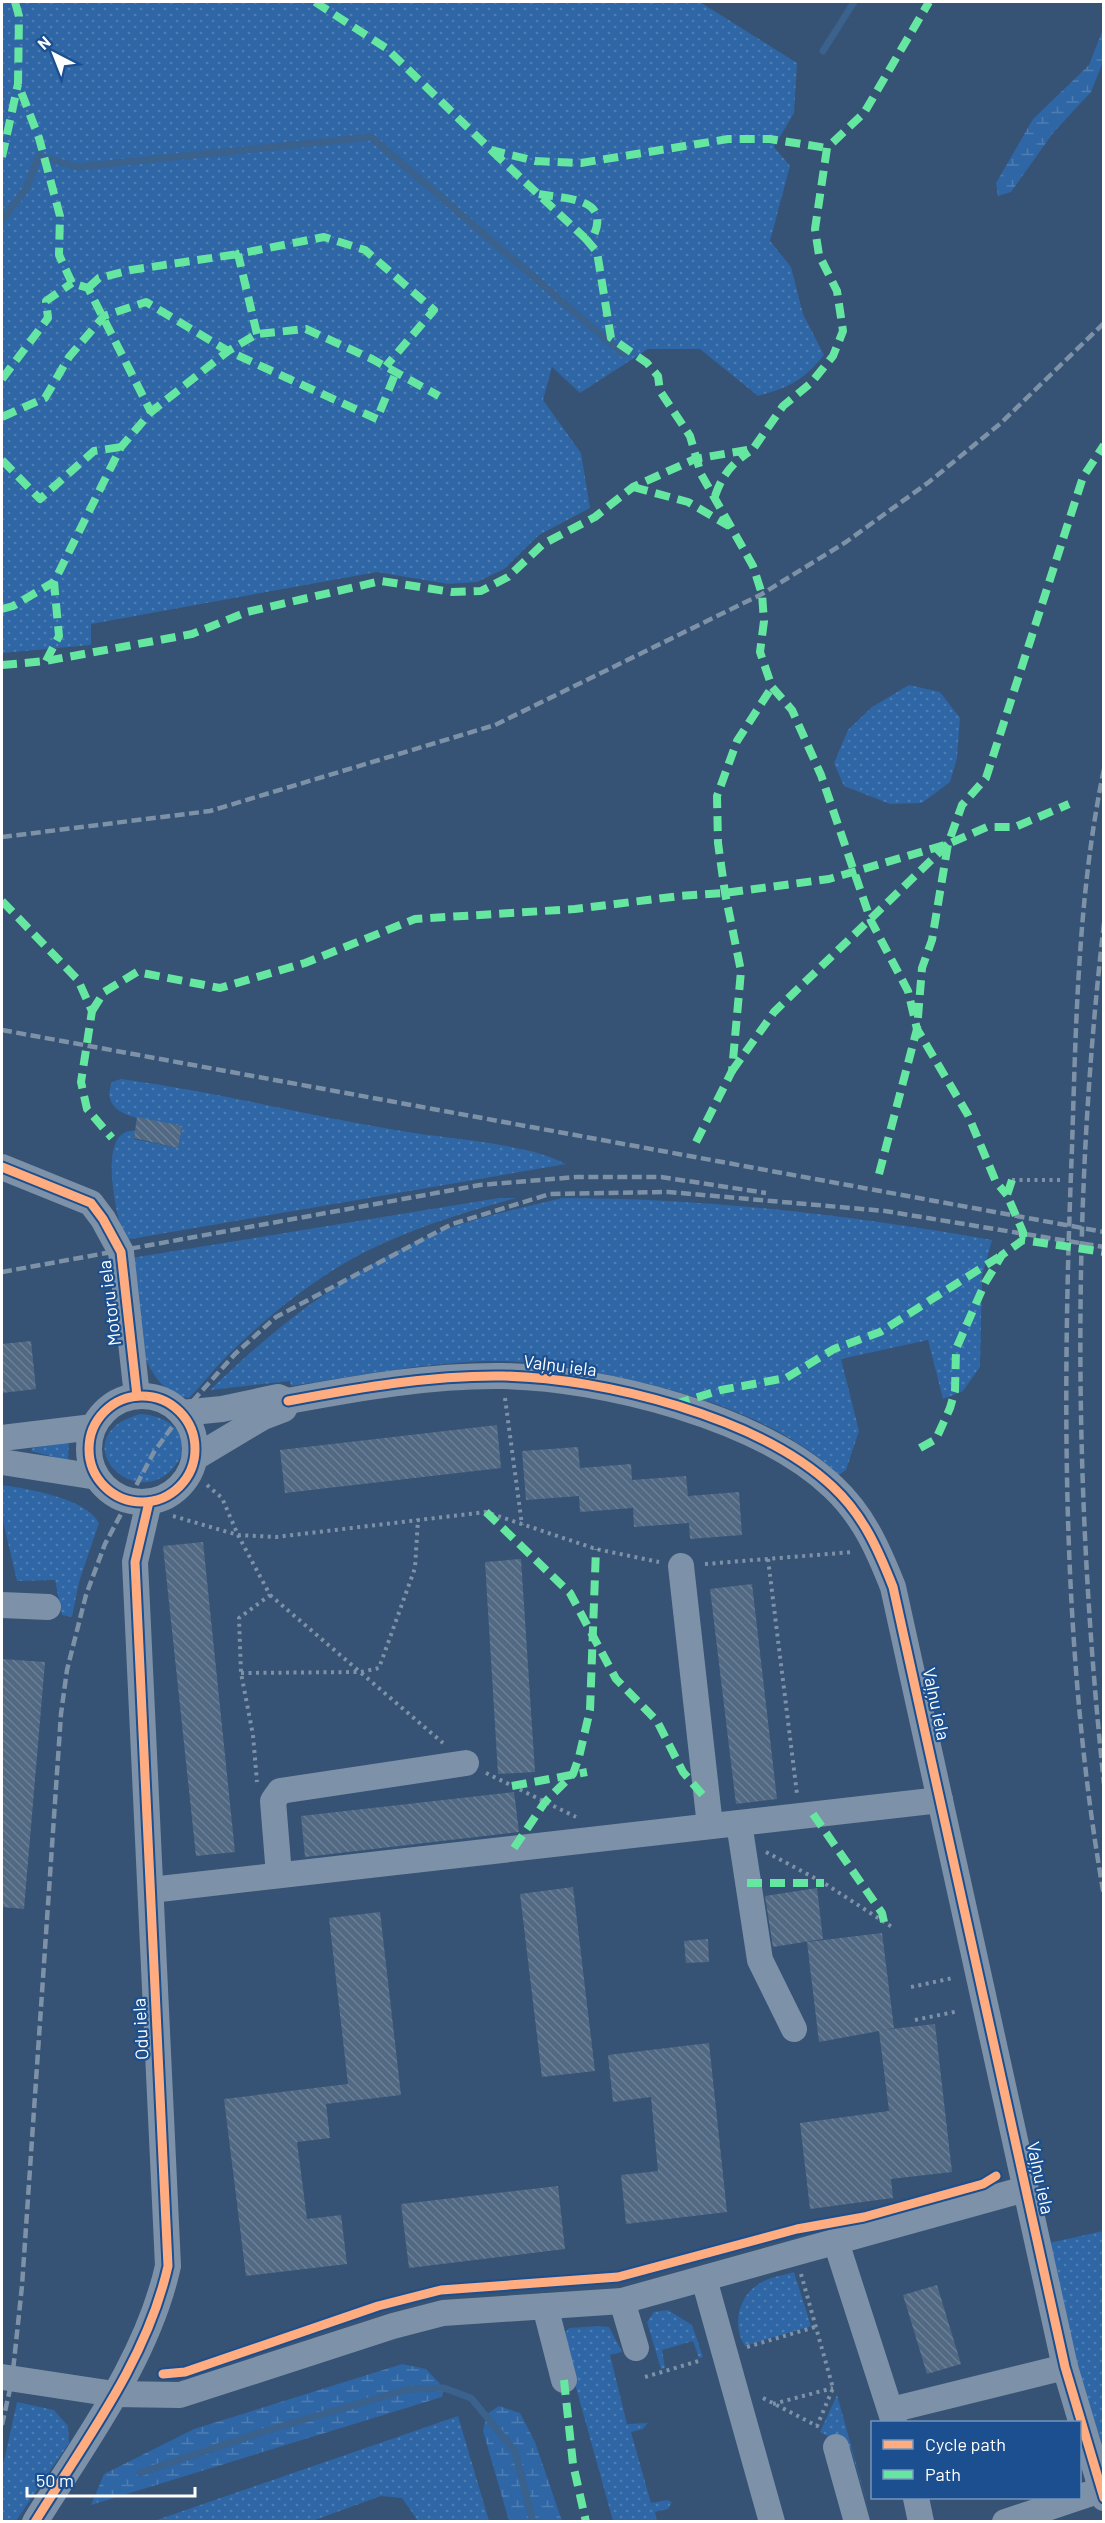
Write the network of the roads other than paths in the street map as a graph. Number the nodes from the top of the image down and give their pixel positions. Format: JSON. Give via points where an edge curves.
{"nodes":[{"id":1,"x":2,"y":1167,"type":"edge"},
{"id":2,"x":136,"y":1396,"type":"junction"},
{"id":3,"x":288,"y":1401,"type":"junction"},
{"id":4,"x":182,"y":1413,"type":"junction"},
{"id":5,"x":93,"y":1427,"type":"junction"},
{"id":6,"x":2,"y":1438,"type":"edge"},
{"id":7,"x":195,"y":1457,"type":"junction"},
{"id":8,"x":2,"y":1462,"type":"edge"},
{"id":9,"x":97,"y":1477,"type":"junction"},
{"id":10,"x":149,"y":1502,"type":"junction"},
{"id":11,"x":681,"y":1566,"type":"road end"},
{"id":12,"x":2,"y":1605,"type":"edge"},
{"id":13,"x":48,"y":1607,"type":"dead end"},
{"id":14,"x":466,"y":1763,"type":"road end"},
{"id":15,"x":940,"y":1800,"type":"junction"},
{"id":16,"x":710,"y":1826,"type":"junction"},
{"id":17,"x":740,"y":1831,"type":"junction"},
{"id":18,"x":279,"y":1875,"type":"junction"},
{"id":19,"x":151,"y":1890,"type":"junction"},
{"id":20,"x":794,"y":2029,"type":"dead end"},
{"id":21,"x":1025,"y":2188,"type":"junction"},
{"id":22,"x":836,"y":2242,"type":"junction"},
{"id":23,"x":704,"y":2279,"type":"junction"},
{"id":24,"x":622,"y":2301,"type":"junction"},
{"id":25,"x":545,"y":2306,"type":"junction"},
{"id":26,"x":636,"y":2348,"type":"dead end"},
{"id":27,"x":1065,"y":2367,"type":"junction"},
{"id":28,"x":2,"y":2377,"type":"edge"},
{"id":29,"x":564,"y":2380,"type":"dead end"},
{"id":30,"x":114,"y":2394,"type":"junction"},
{"id":31,"x":892,"y":2416,"type":"edge"},
{"id":32,"x":1081,"y":2421,"type":"edge"},
{"id":33,"x":1081,"y":2422,"type":"edge"},
{"id":34,"x":836,"y":2447,"type":"dead end"},
{"id":35,"x":1102,"y":2494,"type":"edge"},
{"id":36,"x":916,"y":2499,"type":"edge"},
{"id":37,"x":35,"y":2522,"type":"edge"},
{"id":38,"x":772,"y":2522,"type":"edge"},
{"id":39,"x":857,"y":2522,"type":"edge"},
{"id":40,"x":921,"y":2522,"type":"edge"},
{"id":41,"x":1005,"y":2522,"type":"edge"}],
"edges":[{"from":1,"to":2,"type":"street","name":"Motoru iela","via":[[92,1203],[104,1219],[121,1252]]},
{"from":2,"to":4,"type":"street","via":[[153,1396]]},
{"from":2,"to":5,"type":"street","via":[[119,1401]]},
{"from":3,"to":4,"type":"street","via":[[278,1397]]},
{"from":3,"to":7,"type":"street","via":[[284,1409]]},
{"from":3,"to":15,"type":"street","name":"Vaļņu iela","via":[[373,1387],[504,1376],[597,1386],[672,1405],[773,1444],[834,1488],[874,1541],[893,1587]]},
{"from":4,"to":7,"type":"street","via":[[196,1441]]},
{"from":5,"to":6,"type":"street"},
{"from":5,"to":9,"type":"street","via":[[89,1452]]},
{"from":7,"to":10,"type":"street","via":[[180,1487]]},
{"from":8,"to":9,"type":"street"},
{"from":9,"to":10,"type":"street","via":[[115,1495]]},
{"from":10,"to":19,"type":"street","name":"Odu iela","via":[[135,1562]]},
{"from":11,"to":16,"type":"street"},
{"from":12,"to":13,"type":"street"},
{"from":14,"to":18,"type":"street","via":[[280,1791],[273,1801]]},
{"from":15,"to":17,"type":"street","via":[[800,1816]]},
{"from":15,"to":21,"type":"street","name":"Vaļņu iela"},
{"from":16,"to":17,"type":"street"},
{"from":16,"to":18,"type":"street"},
{"from":17,"to":20,"type":"street","via":[[760,1960]]},
{"from":18,"to":19,"type":"street"},
{"from":19,"to":30,"type":"street","name":"Odu iela","via":[[168,2266],[160,2302]]},
{"from":21,"to":22,"type":"street"},
{"from":21,"to":27,"type":"street","name":"Vaļņu iela"},
{"from":22,"to":23,"type":"street"},
{"from":22,"to":31,"type":"street"},
{"from":23,"to":24,"type":"street"},
{"from":23,"to":38,"type":"street"},
{"from":24,"to":25,"type":"street"},
{"from":24,"to":26,"type":"street"},
{"from":25,"to":29,"type":"street"},
{"from":25,"to":30,"type":"street","via":[[442,2313],[180,2395]]},
{"from":27,"to":31,"type":"street"},
{"from":27,"to":32,"type":"street","name":"Vaļņu iela"},
{"from":28,"to":30,"type":"street"},
{"from":30,"to":37,"type":"street","name":"Odu iela"},
{"from":33,"to":35,"type":"street","name":"Vaļņu iela"},
{"from":34,"to":39,"type":"street"},
{"from":35,"to":41,"type":"street"},
{"from":36,"to":40,"type":"street"}]}
